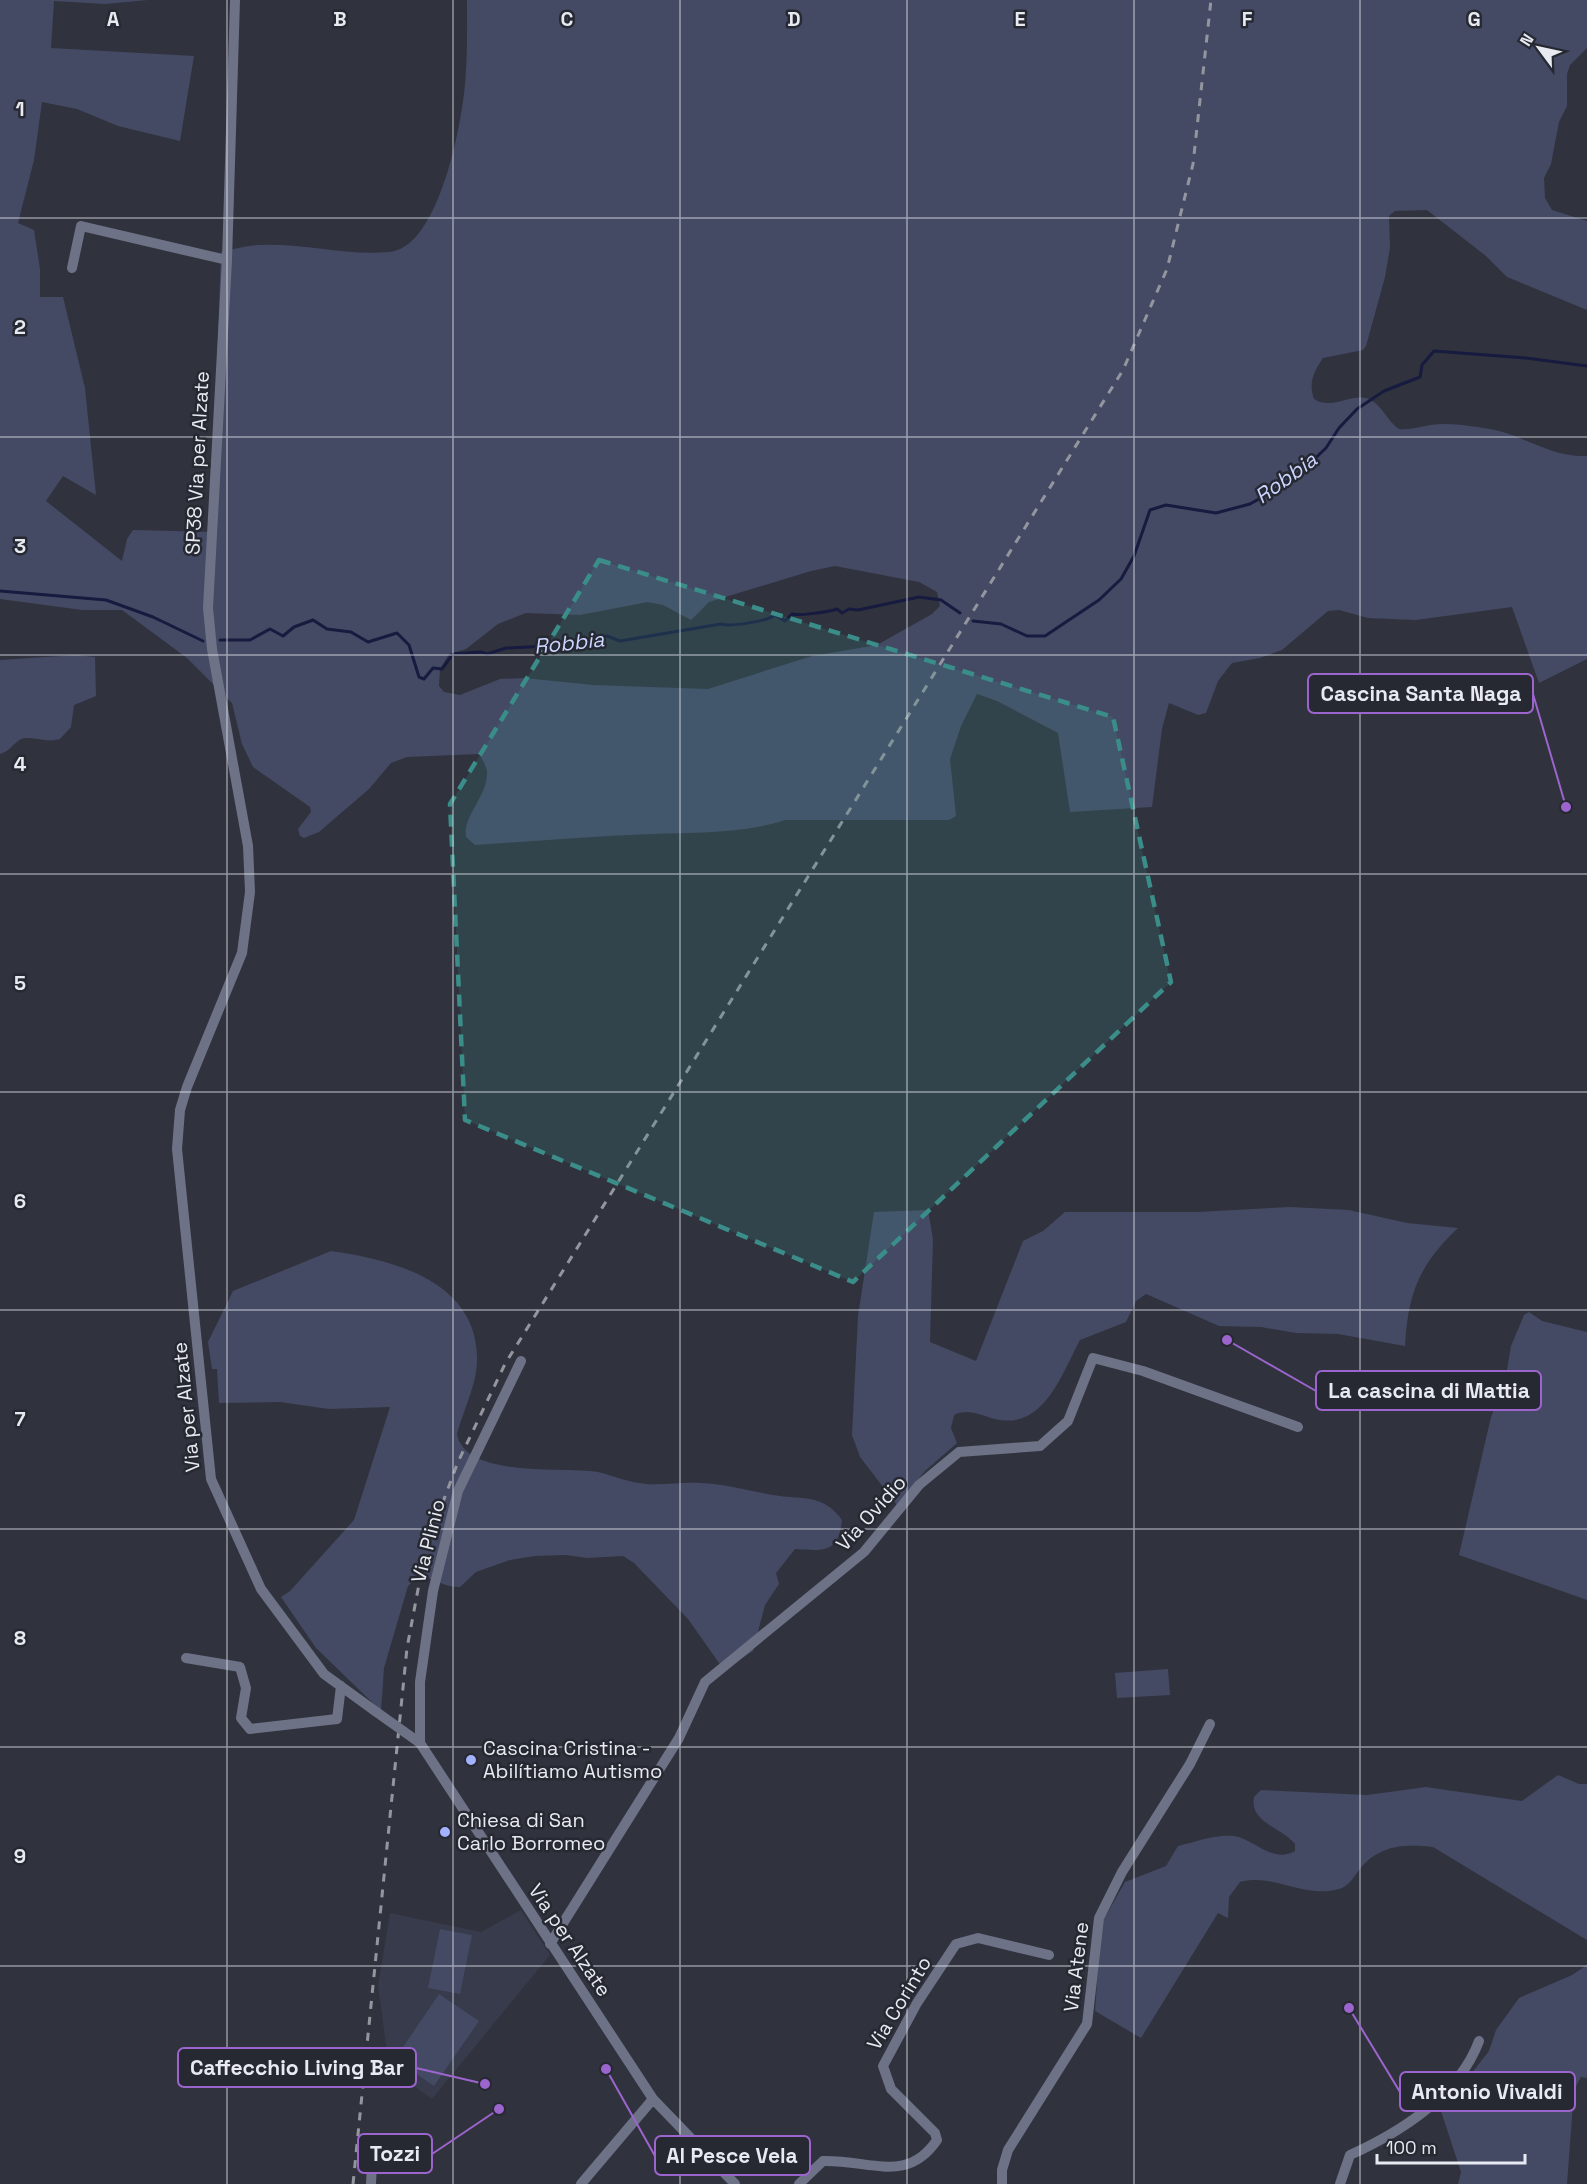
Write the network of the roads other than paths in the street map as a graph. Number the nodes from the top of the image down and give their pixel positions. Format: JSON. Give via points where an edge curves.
{"nodes":[{"id":1,"x":235,"y":0,"type":"edge"},
{"id":2,"x":227,"y":260,"type":"junction"},
{"id":3,"x":72,"y":268,"type":"dead end"},
{"id":4,"x":247,"y":926,"type":"joint"},
{"id":5,"x":520,"y":1361,"type":"dead end"},
{"id":6,"x":1298,"y":1427,"type":"dead end"},
{"id":7,"x":186,"y":1658,"type":"dead end"},
{"id":8,"x":340,"y":1686,"type":"junction"},
{"id":9,"x":1210,"y":1724,"type":"dead end"},
{"id":10,"x":420,"y":1743,"type":"junction"},
{"id":11,"x":550,"y":1944,"type":"junction"},
{"id":12,"x":1049,"y":1955,"type":"dead end"},
{"id":13,"x":1479,"y":2041,"type":"dead end"},
{"id":14,"x":653,"y":2099,"type":"junction"},
{"id":15,"x":372,"y":2164,"type":"dead end"},
{"id":16,"x":370,"y":2184,"type":"edge"},
{"id":17,"x":581,"y":2184,"type":"edge"},
{"id":18,"x":735,"y":2184,"type":"edge"},
{"id":19,"x":799,"y":2184,"type":"edge"},
{"id":20,"x":1002,"y":2184,"type":"edge"},
{"id":21,"x":1340,"y":2184,"type":"edge"}],
"edges":[{"from":1,"to":2,"type":"street","name":"SP38 Via per Alzate"},
{"from":2,"to":3,"type":"street","via":[[81,226]]},
{"from":2,"to":4,"type":"street","name":"SP38 Via per Alzate","via":[[208,608],[248,846]]},
{"from":4,"to":8,"type":"street","name":"Via per Alzate","via":[[233,981],[187,1087],[178,1130],[211,1479],[261,1589],[324,1674]]},
{"from":5,"to":10,"type":"street","name":"Via Plinio","via":[[459,1491],[433,1591],[420,1682]]},
{"from":6,"to":11,"type":"street","name":"Via Ovidio","via":[[1143,1371],[1093,1358],[1068,1421],[1040,1446],[959,1452],[920,1485],[864,1552],[705,1682],[679,1738]]},
{"from":7,"to":8,"type":"street","via":[[240,1667],[246,1688],[241,1718],[250,1729],[337,1719]]},
{"from":8,"to":10,"type":"street","name":"Via per Alzate","bridge":true},
{"from":9,"to":20,"type":"street","name":"Via Atene","via":[[1099,1918],[1087,2024],[1008,2150]]},
{"from":10,"to":11,"type":"street","name":"Via per Alzate"},
{"from":11,"to":14,"type":"street","name":"Via per Alzate"},
{"from":12,"to":19,"type":"street","name":"Via Corinto","via":[[978,1938],[956,1944],[916,2003],[883,2066],[891,2089],[935,2133],[937,2140],[927,2158],[914,2169],[888,2172],[841,2161],[823,2161]]},
{"from":13,"to":21,"type":"street","via":[[1461,2075],[1439,2098],[1381,2141],[1350,2155]]},
{"from":14,"to":17,"type":"street"},
{"from":14,"to":18,"type":"street","name":"Via per Alzate"},
{"from":15,"to":16,"type":"street"}]}
